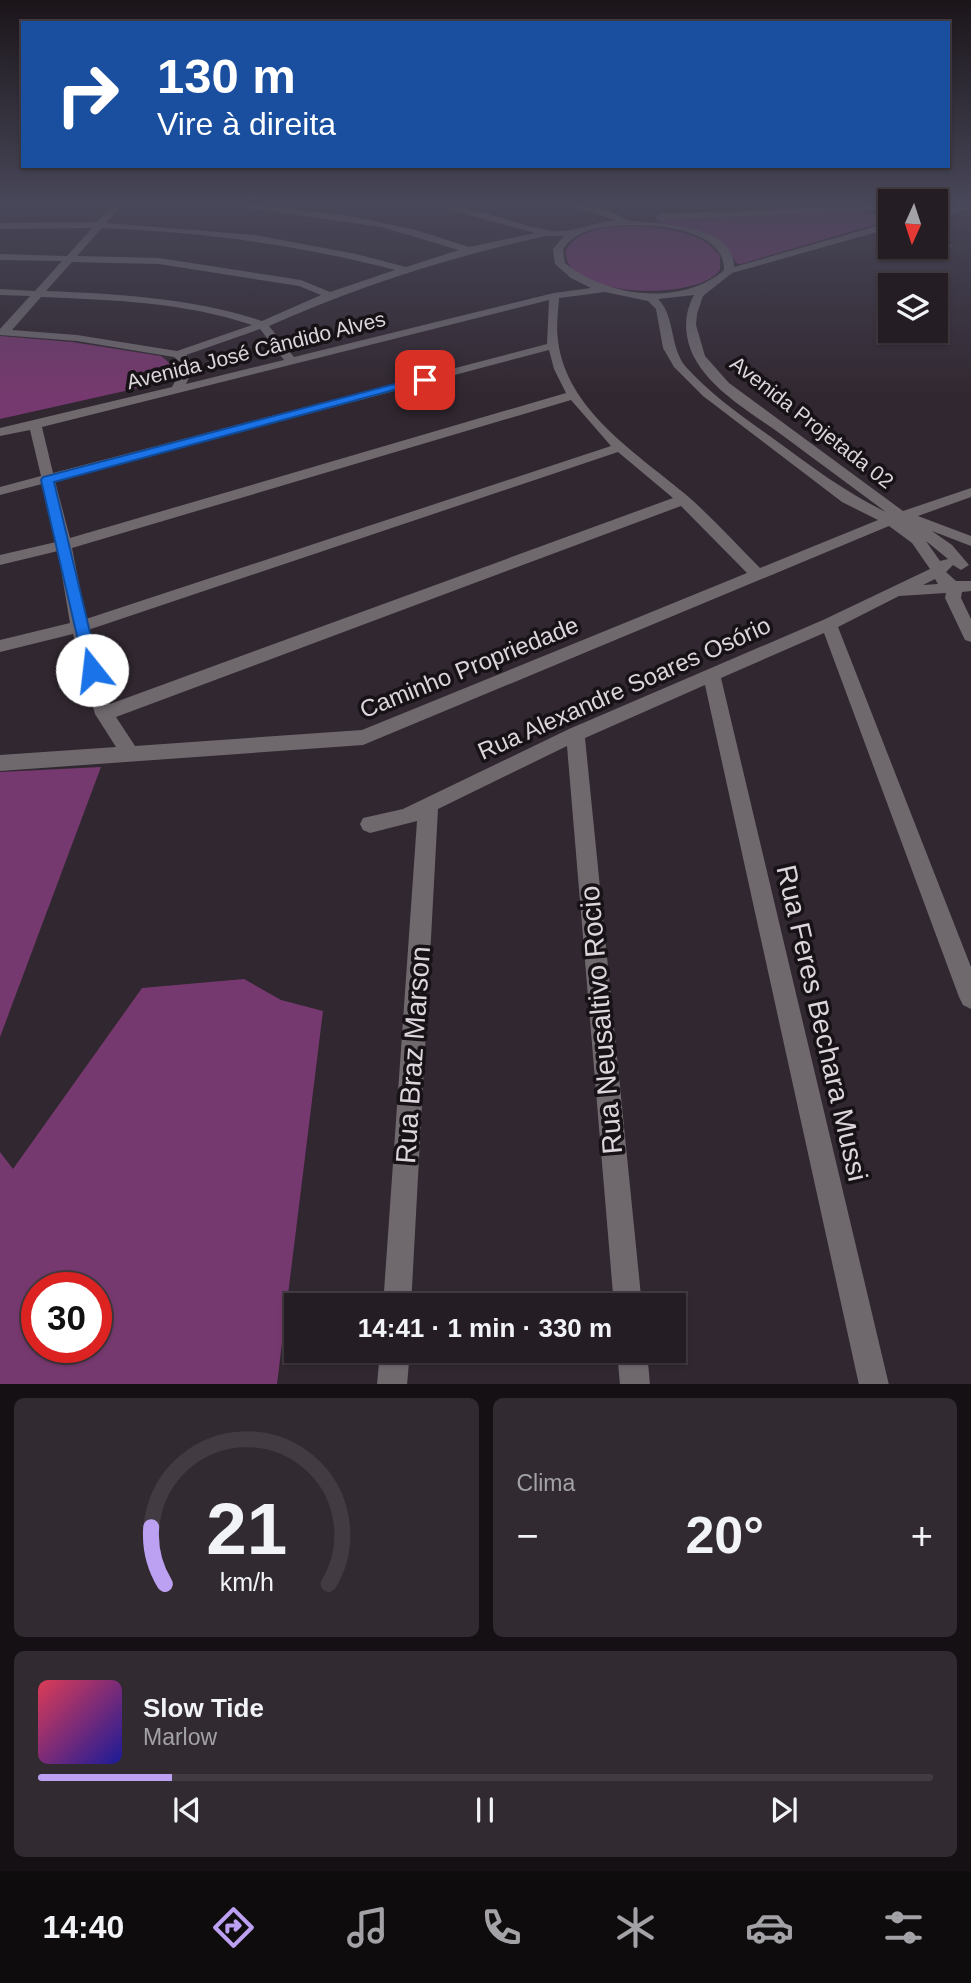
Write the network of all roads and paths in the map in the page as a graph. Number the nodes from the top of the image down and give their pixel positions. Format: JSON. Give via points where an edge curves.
{"nodes":[{"id":1,"x":60,"y":269,"type":"edge"},
{"id":2,"x":211,"y":269,"type":"edge"},
{"id":3,"x":399,"y":269,"type":"edge"},
{"id":4,"x":409,"y":269,"type":"edge"},
{"id":5,"x":565,"y":269,"type":"edge"},
{"id":6,"x":737,"y":269,"type":"edge"},
{"id":7,"x":405,"y":270,"type":"junction"},
{"id":8,"x":729,"y":271,"type":"joint"},
{"id":9,"x":706,"y":287,"type":"junction"},
{"id":10,"x":604,"y":289,"type":"junction"},
{"id":11,"x":0,"y":292,"type":"edge"},
{"id":12,"x":38,"y":293,"type":"junction"},
{"id":13,"x":330,"y":295,"type":"junction"},
{"id":14,"x":641,"y":295,"type":"junction"},
{"id":15,"x":554,"y":296,"type":"junction"},
{"id":16,"x":262,"y":325,"type":"junction"},
{"id":17,"x":2,"y":332,"type":"edge"},
{"id":18,"x":553,"y":346,"type":"junction"},
{"id":19,"x":177,"y":354,"type":"junction"},
{"id":20,"x":291,"y":361,"type":"junction"},
{"id":21,"x":177,"y":389,"type":"junction"},
{"id":22,"x":574,"y":395,"type":"junction"},
{"id":23,"x":35,"y":425,"type":"junction"},
{"id":24,"x":0,"y":432,"type":"edge"},
{"id":25,"x":621,"y":447,"type":"junction"},
{"id":26,"x":47,"y":480,"type":"junction"},
{"id":27,"x":0,"y":491,"type":"edge"},
{"id":28,"x":971,"y":492,"type":"edge"},
{"id":29,"x":847,"y":499,"type":"junction"},
{"id":30,"x":682,"y":500,"type":"junction"},
{"id":31,"x":897,"y":519,"type":"junction"},
{"id":32,"x":860,"y":533,"type":"junction"},
{"id":33,"x":971,"y":541,"type":"edge"},
{"id":34,"x":64,"y":545,"type":"junction"},
{"id":35,"x":0,"y":560,"type":"edge"},
{"id":36,"x":967,"y":567,"type":"edge"},
{"id":37,"x":938,"y":570,"type":"junction"},
{"id":38,"x":758,"y":575,"type":"junction"},
{"id":39,"x":960,"y":586,"type":"edge"},
{"id":40,"x":896,"y":592,"type":"junction"},
{"id":41,"x":828,"y":624,"type":"junction"},
{"id":42,"x":79,"y":627,"type":"junction"},
{"id":43,"x":971,"y":636,"type":"edge"},
{"id":44,"x":0,"y":646,"type":"edge"},
{"id":45,"x":712,"y":676,"type":"junction"},
{"id":46,"x":104,"y":714,"type":"junction"},
{"id":47,"x":575,"y":734,"type":"junction"},
{"id":48,"x":131,"y":755,"type":"junction"},
{"id":49,"x":0,"y":763,"type":"edge"},
{"id":50,"x":428,"y":804,"type":"junction"},
{"id":51,"x":370,"y":824,"type":"dead end"},
{"id":52,"x":971,"y":996,"type":"edge"},
{"id":53,"x":398,"y":1293,"type":"edge"},
{"id":54,"x":627,"y":1293,"type":"edge"},
{"id":55,"x":394,"y":1363,"type":"edge"},
{"id":56,"x":633,"y":1363,"type":"edge"},
{"id":57,"x":393,"y":1384,"type":"edge"},
{"id":58,"x":635,"y":1384,"type":"edge"},
{"id":59,"x":874,"y":1384,"type":"edge"}],
"edges":[{"from":1,"to":12,"type":"street"},
{"from":2,"to":13,"type":"street","via":[[301,284]]},
{"from":3,"to":7,"type":"street"},
{"from":4,"to":7,"type":"street","name":"Avenida José Cândido Alves"},
{"from":5,"to":10,"type":"street"},
{"from":6,"to":8,"type":"street"},
{"from":7,"to":13,"type":"street","name":"Avenida José Cândido Alves"},
{"from":8,"to":9,"type":"street"},
{"from":9,"to":14,"type":"street"},
{"from":9,"to":31,"type":"street","name":"Avenida Projetada 02","via":[[690,317],[693,338],[705,364],[729,388]]},
{"from":10,"to":14,"type":"street"},
{"from":10,"to":15,"type":"street","name":"Avenida José Cândido Alves"},
{"from":11,"to":12,"type":"street"},
{"from":12,"to":16,"type":"street","via":[[135,298],[227,313]]},
{"from":12,"to":17,"type":"street"},
{"from":13,"to":16,"type":"street","name":"Avenida José Cândido Alves"},
{"from":14,"to":29,"type":"street","name":"Avenida Projetada 02","via":[[661,308],[669,348],[680,367],[707,393]]},
{"from":15,"to":18,"type":"street"},
{"from":15,"to":20,"type":"street","name":"Avenida José Cândido Alves"},
{"from":16,"to":19,"type":"street","name":"Avenida José Cândido Alves"},
{"from":16,"to":20,"type":"street"},
{"from":17,"to":19,"type":"street","name":"Avenida José Cândido Alves","via":[[78,338]]},
{"from":18,"to":22,"type":"street"},
{"from":18,"to":26,"type":"street"},
{"from":19,"to":21,"type":"street","via":[[186,361],[187,370]]},
{"from":20,"to":21,"type":"street","name":"Avenida José Cândido Alves"},
{"from":21,"to":23,"type":"street","name":"Avenida José Cândido Alves"},
{"from":22,"to":25,"type":"street"},
{"from":22,"to":34,"type":"street"},
{"from":23,"to":24,"type":"street","name":"Avenida José Cândido Alves"},
{"from":23,"to":26,"type":"street"},
{"from":25,"to":30,"type":"street"},
{"from":25,"to":42,"type":"street"},
{"from":26,"to":27,"type":"street"},
{"from":26,"to":34,"type":"street"},
{"from":28,"to":31,"type":"street","name":"Caminho Propriedade"},
{"from":29,"to":31,"type":"street","name":"Avenida Projetada 02"},
{"from":29,"to":32,"type":"street","name":"Avenida Projetada 02","via":[[863,521]]},
{"from":30,"to":38,"type":"street"},
{"from":30,"to":46,"type":"street"},
{"from":31,"to":32,"type":"street","name":"Caminho Propriedade"},
{"from":31,"to":33,"type":"street","via":[[926,522]]},
{"from":31,"to":36,"type":"street","name":"Avenida Projetada 02","via":[[947,549]]},
{"from":31,"to":37,"type":"street","name":"Avenida Projetada 02"},
{"from":32,"to":38,"type":"street","name":"Caminho Propriedade"},
{"from":34,"to":35,"type":"street"},
{"from":34,"to":42,"type":"street"},
{"from":36,"to":37,"type":"street","name":"Rua Alexandre Soares Osório","via":[[944,564]]},
{"from":37,"to":39,"type":"street","name":"Avenida Projetada 02","via":[[944,581]]},
{"from":37,"to":40,"type":"street","name":"Rua Alexandre Soares Osório"},
{"from":38,"to":48,"type":"street","name":"Caminho Propriedade","via":[[363,737]]},
{"from":39,"to":40,"type":"street","name":"Rua Alexandre Soares Osório"},
{"from":39,"to":43,"type":"street","via":[[954,598]]},
{"from":40,"to":41,"type":"street","name":"Rua Alexandre Soares Osório"},
{"from":41,"to":45,"type":"street","name":"Rua Alexandre Soares Osório"},
{"from":41,"to":52,"type":"street"},
{"from":42,"to":44,"type":"street"},
{"from":42,"to":46,"type":"street"},
{"from":45,"to":47,"type":"street","name":"Rua Alexandre Soares Osório"},
{"from":45,"to":59,"type":"street","name":"Rua Feres Bechara Mussi"},
{"from":46,"to":48,"type":"street"},
{"from":47,"to":50,"type":"street","name":"Rua Alexandre Soares Osório"},
{"from":47,"to":54,"type":"street","name":"Rua Neusaltivo Rocio"},
{"from":48,"to":49,"type":"street","name":"Caminho Propriedade"},
{"from":50,"to":51,"type":"street","name":"Rua Alexandre Soares Osório","via":[[407,817]]},
{"from":50,"to":53,"type":"street","name":"Rua Braz Marson"},
{"from":55,"to":57,"type":"street"},
{"from":56,"to":58,"type":"street"}]}
